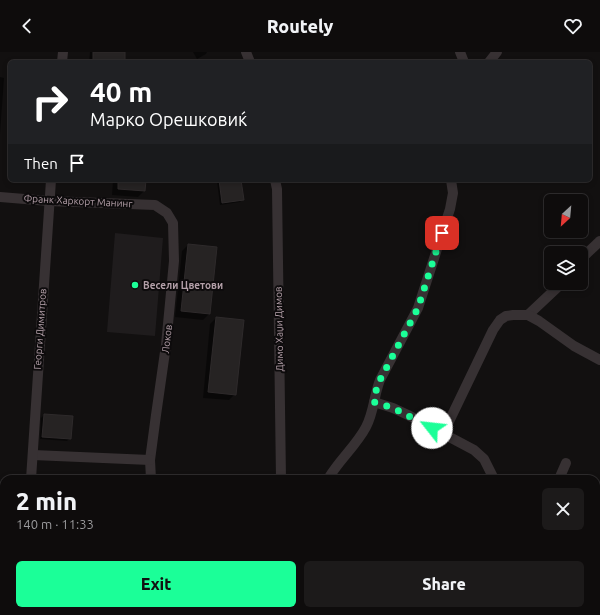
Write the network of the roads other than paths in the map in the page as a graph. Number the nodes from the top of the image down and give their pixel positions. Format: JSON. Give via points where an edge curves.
{"nodes":[{"id":1,"x":497,"y":52,"type":"edge"},
{"id":2,"x":491,"y":60,"type":"edge"},
{"id":3,"x":51,"y":182,"type":"edge"},
{"id":4,"x":275,"y":182,"type":"edge"},
{"id":5,"x":451,"y":182,"type":"edge"},
{"id":6,"x":0,"y":197,"type":"edge"},
{"id":7,"x":49,"y":201,"type":"junction"},
{"id":8,"x":155,"y":205,"type":"joint"},
{"id":9,"x":600,"y":241,"type":"edge"},
{"id":10,"x":588,"y":252,"type":"edge"},
{"id":11,"x":555,"y":290,"type":"edge"},
{"id":12,"x":528,"y":315,"type":"junction"},
{"id":13,"x":600,"y":360,"type":"edge"},
{"id":14,"x":374,"y":402,"type":"junction"},
{"id":15,"x":443,"y":434,"type":"junction"},
{"id":16,"x":33,"y":455,"type":"junction"},
{"id":17,"x":150,"y":460,"type":"junction"},
{"id":18,"x":566,"y":463,"type":"dead end"},
{"id":19,"x":31,"y":475,"type":"edge"},
{"id":20,"x":151,"y":475,"type":"edge"},
{"id":21,"x":281,"y":475,"type":"edge"},
{"id":22,"x":330,"y":475,"type":"edge"},
{"id":23,"x":492,"y":475,"type":"edge"},
{"id":24,"x":561,"y":475,"type":"edge"}],
"edges":[{"from":1,"to":2,"type":"street"},
{"from":3,"to":7,"type":"street","name":"Георги Димитров"},
{"from":4,"to":21,"type":"street","name":"Димо Хаџи Димов"},
{"from":5,"to":14,"type":"street","via":[[453,193],[450,209],[418,308],[380,380]]},
{"from":6,"to":7,"type":"street","name":"Франк Харкорт Манинг"},
{"from":7,"to":8,"type":"street","name":"Франк Харкорт Манинг"},
{"from":7,"to":16,"type":"street","name":"Георги Димитров"},
{"from":8,"to":17,"type":"street","name":"Локов","via":[[167,213],[173,222],[174,260],[166,345]]},
{"from":9,"to":10,"type":"street"},
{"from":11,"to":12,"type":"street"},
{"from":12,"to":13,"type":"street"},
{"from":12,"to":15,"type":"street","via":[[506,316],[500,320]]},
{"from":14,"to":15,"type":"street","via":[[393,408]]},
{"from":14,"to":22,"type":"street","via":[[366,426]]},
{"from":15,"to":23,"type":"street","via":[[479,454]]},
{"from":16,"to":17,"type":"street"},
{"from":16,"to":19,"type":"street","name":"Георги Димитров"},
{"from":17,"to":20,"type":"street","name":"Локов"},
{"from":18,"to":24,"type":"street"}]}
